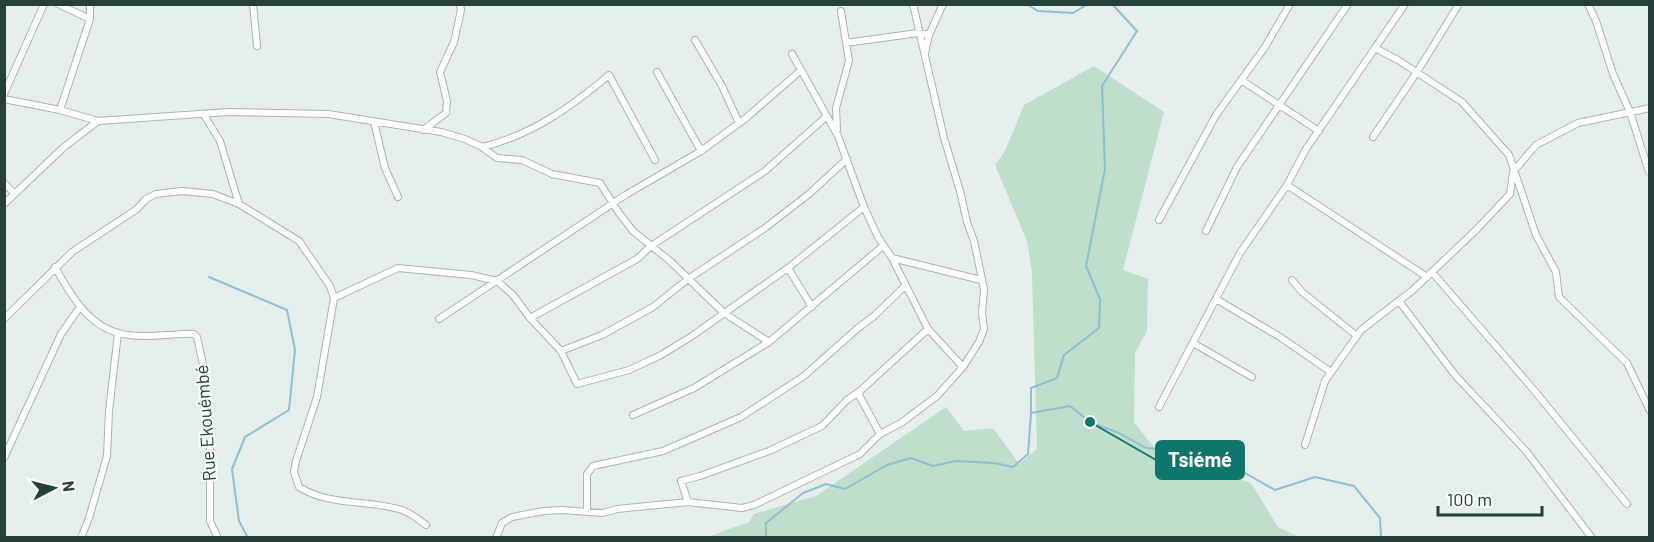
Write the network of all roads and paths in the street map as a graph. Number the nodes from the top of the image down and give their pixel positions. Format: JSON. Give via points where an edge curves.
{"nodes":[{"id":1,"x":44,"y":4,"type":"edge"},
{"id":2,"x":58,"y":4,"type":"edge"},
{"id":3,"x":90,"y":4,"type":"edge"},
{"id":4,"x":253,"y":4,"type":"edge"},
{"id":5,"x":460,"y":4,"type":"edge"},
{"id":6,"x":913,"y":4,"type":"edge"},
{"id":7,"x":943,"y":4,"type":"edge"},
{"id":8,"x":1290,"y":4,"type":"edge"},
{"id":9,"x":1347,"y":4,"type":"edge"},
{"id":10,"x":1405,"y":4,"type":"edge"},
{"id":11,"x":1460,"y":4,"type":"edge"},
{"id":12,"x":1588,"y":4,"type":"edge"},
{"id":13,"x":841,"y":10,"type":"dead end"},
{"id":14,"x":90,"y":19,"type":"junction"},
{"id":15,"x":918,"y":33,"type":"junction"},
{"id":16,"x":928,"y":35,"type":"junction"},
{"id":17,"x":695,"y":40,"type":"dead end"},
{"id":18,"x":846,"y":43,"type":"junction"},
{"id":19,"x":257,"y":46,"type":"dead end"},
{"id":20,"x":1375,"y":48,"type":"junction"},
{"id":21,"x":792,"y":54,"type":"dead end"},
{"id":22,"x":925,"y":54,"type":"junction"},
{"id":23,"x":657,"y":72,"type":"dead end"},
{"id":24,"x":800,"y":72,"type":"junction"},
{"id":25,"x":1417,"y":72,"type":"junction"},
{"id":26,"x":1241,"y":80,"type":"junction"},
{"id":27,"x":4,"y":94,"type":"edge"},
{"id":28,"x":4,"y":99,"type":"edge"},
{"id":29,"x":1279,"y":105,"type":"junction"},
{"id":30,"x":1650,"y":108,"type":"edge"},
{"id":31,"x":60,"y":110,"type":"junction"},
{"id":32,"x":1630,"y":112,"type":"junction"},
{"id":33,"x":204,"y":115,"type":"junction"},
{"id":34,"x":827,"y":116,"type":"junction"},
{"id":35,"x":98,"y":121,"type":"junction"},
{"id":36,"x":374,"y":122,"type":"junction"},
{"id":37,"x":739,"y":123,"type":"junction"},
{"id":38,"x":423,"y":130,"type":"junction"},
{"id":39,"x":1319,"y":131,"type":"junction"},
{"id":40,"x":838,"y":136,"type":"junction"},
{"id":41,"x":1372,"y":136,"type":"dead end"},
{"id":42,"x":482,"y":147,"type":"junction"},
{"id":43,"x":701,"y":151,"type":"junction"},
{"id":44,"x":847,"y":159,"type":"junction"},
{"id":45,"x":655,"y":160,"type":"dead end"},
{"id":46,"x":1514,"y":172,"type":"junction"},
{"id":47,"x":1649,"y":172,"type":"edge"},
{"id":48,"x":4,"y":183,"type":"edge"},
{"id":49,"x":1287,"y":185,"type":"junction"},
{"id":50,"x":15,"y":194,"type":"junction"},
{"id":51,"x":399,"y":196,"type":"dead end"},
{"id":52,"x":4,"y":204,"type":"edge"},
{"id":53,"x":239,"y":204,"type":"junction"},
{"id":54,"x":613,"y":204,"type":"junction"},
{"id":55,"x":864,"y":207,"type":"junction"},
{"id":56,"x":1159,"y":220,"type":"dead end"},
{"id":57,"x":1206,"y":231,"type":"dead end"},
{"id":58,"x":651,"y":246,"type":"junction"},
{"id":59,"x":883,"y":246,"type":"junction"},
{"id":60,"x":892,"y":258,"type":"junction"},
{"id":61,"x":56,"y":267,"type":"junction"},
{"id":62,"x":788,"y":268,"type":"junction"},
{"id":63,"x":1429,"y":275,"type":"junction"},
{"id":64,"x":688,"y":279,"type":"junction"},
{"id":65,"x":981,"y":280,"type":"junction"},
{"id":66,"x":1292,"y":280,"type":"dead end"},
{"id":67,"x":497,"y":281,"type":"junction"},
{"id":68,"x":905,"y":286,"type":"junction"},
{"id":69,"x":334,"y":298,"type":"junction"},
{"id":70,"x":1216,"y":299,"type":"junction"},
{"id":71,"x":1399,"y":301,"type":"junction"},
{"id":72,"x":80,"y":307,"type":"junction"},
{"id":73,"x":812,"y":307,"type":"junction"},
{"id":74,"x":724,"y":313,"type":"junction"},
{"id":75,"x":530,"y":318,"type":"junction"},
{"id":76,"x":4,"y":319,"type":"edge"},
{"id":77,"x":439,"y":320,"type":"dead end"},
{"id":78,"x":928,"y":329,"type":"junction"},
{"id":79,"x":118,"y":333,"type":"junction"},
{"id":80,"x":1357,"y":336,"type":"junction"},
{"id":81,"x":769,"y":342,"type":"junction"},
{"id":82,"x":1193,"y":343,"type":"junction"},
{"id":83,"x":561,"y":351,"type":"junction"},
{"id":84,"x":963,"y":367,"type":"junction"},
{"id":85,"x":1331,"y":372,"type":"junction"},
{"id":86,"x":1252,"y":377,"type":"dead end"},
{"id":87,"x":860,"y":391,"type":"junction"},
{"id":88,"x":1159,"y":407,"type":"dead end"},
{"id":89,"x":1650,"y":411,"type":"edge"},
{"id":90,"x":633,"y":415,"type":"dead end"},
{"id":91,"x":880,"y":434,"type":"junction"},
{"id":92,"x":1305,"y":445,"type":"dead end"},
{"id":93,"x":4,"y":458,"type":"edge"},
{"id":94,"x":688,"y":502,"type":"junction"},
{"id":95,"x":1627,"y":504,"type":"dead end"},
{"id":96,"x":587,"y":511,"type":"junction"},
{"id":97,"x":426,"y":525,"type":"dead end"},
{"id":98,"x":81,"y":537,"type":"edge"},
{"id":99,"x":218,"y":537,"type":"edge"},
{"id":100,"x":496,"y":537,"type":"edge"},
{"id":101,"x":1592,"y":537,"type":"edge"}],
"edges":[{"from":1,"to":27,"type":"street"},
{"from":2,"to":14,"type":"street"},
{"from":3,"to":14,"type":"street"},
{"from":4,"to":19,"type":"street"},
{"from":5,"to":38,"type":"street","via":[[454,42],[440,72],[446,114]]},
{"from":6,"to":15,"type":"street"},
{"from":7,"to":16,"type":"street"},
{"from":8,"to":26,"type":"street"},
{"from":9,"to":29,"type":"street"},
{"from":10,"to":20,"type":"street"},
{"from":11,"to":25,"type":"street"},
{"from":12,"to":32,"type":"street"},
{"from":13,"to":18,"type":"street"},
{"from":14,"to":31,"type":"street"},
{"from":15,"to":16,"type":"street"},
{"from":15,"to":18,"type":"street"},
{"from":15,"to":22,"type":"street"},
{"from":16,"to":22,"type":"street"},
{"from":17,"to":37,"type":"street"},
{"from":18,"to":40,"type":"street","via":[[849,66],[836,108]]},
{"from":20,"to":25,"type":"street"},
{"from":20,"to":39,"type":"street"},
{"from":21,"to":24,"type":"street"},
{"from":22,"to":65,"type":"street"},
{"from":23,"to":43,"type":"street"},
{"from":24,"to":34,"type":"street"},
{"from":24,"to":37,"type":"street"},
{"from":25,"to":41,"type":"street"},
{"from":25,"to":46,"type":"street","via":[[1462,102],[1509,155]]},
{"from":26,"to":29,"type":"street"},
{"from":26,"to":56,"type":"street","via":[[1216,115]]},
{"from":28,"to":31,"type":"street"},
{"from":29,"to":39,"type":"street"},
{"from":29,"to":57,"type":"street","via":[[1236,167]]},
{"from":30,"to":32,"type":"street"},
{"from":31,"to":35,"type":"street"},
{"from":32,"to":46,"type":"street","via":[[1578,123],[1536,145]]},
{"from":32,"to":47,"type":"street"},
{"from":33,"to":35,"type":"street"},
{"from":33,"to":36,"type":"street","via":[[328,114]]},
{"from":33,"to":53,"type":"street","via":[[220,141]]},
{"from":34,"to":40,"type":"street"},
{"from":34,"to":58,"type":"street","via":[[765,171]]},
{"from":35,"to":50,"type":"street"},
{"from":36,"to":38,"type":"street"},
{"from":36,"to":51,"type":"street","via":[[385,168]]},
{"from":37,"to":43,"type":"street"},
{"from":38,"to":42,"type":"street"},
{"from":39,"to":49,"type":"street"},
{"from":40,"to":44,"type":"street"},
{"from":42,"to":45,"type":"street","via":[[537,127],[609,75]]},
{"from":42,"to":54,"type":"street","via":[[497,158],[522,160],[552,174],[600,183]]},
{"from":43,"to":54,"type":"street"},
{"from":44,"to":55,"type":"street"},
{"from":44,"to":64,"type":"street","via":[[765,228]]},
{"from":46,"to":63,"type":"street","via":[[1510,194]]},
{"from":46,"to":89,"type":"street","via":[[1536,235],[1556,272],[1559,297],[1627,363]]},
{"from":48,"to":50,"type":"street"},
{"from":49,"to":63,"type":"street"},
{"from":49,"to":70,"type":"street","via":[[1240,253]]},
{"from":50,"to":52,"type":"street"},
{"from":53,"to":61,"type":"street","via":[[213,194],[156,194]]},
{"from":53,"to":69,"type":"street","via":[[299,241]]},
{"from":54,"to":58,"type":"street","via":[[633,231]]},
{"from":54,"to":67,"type":"street"},
{"from":55,"to":59,"type":"street"},
{"from":55,"to":62,"type":"street"},
{"from":58,"to":64,"type":"street"},
{"from":58,"to":75,"type":"street","via":[[637,259]]},
{"from":59,"to":60,"type":"street"},
{"from":59,"to":73,"type":"street"},
{"from":60,"to":65,"type":"street"},
{"from":60,"to":68,"type":"street"},
{"from":61,"to":72,"type":"street","name":"Rue Ekouémbé"},
{"from":61,"to":76,"type":"street"},
{"from":62,"to":73,"type":"street"},
{"from":62,"to":74,"type":"street"},
{"from":63,"to":71,"type":"street"},
{"from":63,"to":95,"type":"street","via":[[1533,389]]},
{"from":64,"to":74,"type":"street"},
{"from":64,"to":83,"type":"street","via":[[653,307],[602,335]]},
{"from":65,"to":84,"type":"street","via":[[984,329]]},
{"from":66,"to":80,"type":"street"},
{"from":67,"to":69,"type":"street","via":[[398,268]]},
{"from":67,"to":75,"type":"street"},
{"from":67,"to":77,"type":"street"},
{"from":68,"to":78,"type":"street"},
{"from":68,"to":96,"type":"street","via":[[804,376],[741,417],[663,451],[593,466],[587,474]]},
{"from":69,"to":97,"type":"street","via":[[317,397],[296,461],[296,480],[299,487],[312,494],[405,511]]},
{"from":70,"to":82,"type":"street"},
{"from":70,"to":85,"type":"street"},
{"from":71,"to":80,"type":"street"},
{"from":71,"to":101,"type":"street","via":[[1455,375],[1526,451]]},
{"from":72,"to":79,"type":"street","name":"Rue Ekouémbé"},
{"from":72,"to":93,"type":"street","via":[[61,334]]},
{"from":73,"to":81,"type":"street"},
{"from":74,"to":81,"type":"street"},
{"from":74,"to":83,"type":"street","via":[[661,355],[628,370],[577,384]]},
{"from":75,"to":83,"type":"street"},
{"from":78,"to":84,"type":"street"},
{"from":78,"to":87,"type":"street"},
{"from":79,"to":98,"type":"street","via":[[107,456]]},
{"from":79,"to":99,"type":"street","name":"Rue Ekouémbé","via":[[197,337],[206,378],[210,520]]},
{"from":80,"to":85,"type":"street"},
{"from":81,"to":90,"type":"street","via":[[694,388]]},
{"from":82,"to":86,"type":"street"},
{"from":82,"to":88,"type":"street"},
{"from":84,"to":91,"type":"street","via":[[938,396]]},
{"from":85,"to":92,"type":"street"},
{"from":87,"to":91,"type":"street"},
{"from":87,"to":94,"type":"street","via":[[822,426],[769,451],[681,481]]},
{"from":91,"to":94,"type":"street","via":[[860,454],[754,505],[727,507]]},
{"from":94,"to":96,"type":"street","via":[[603,513]]},
{"from":96,"to":100,"type":"street","via":[[544,511],[512,517],[502,523]]}]}
